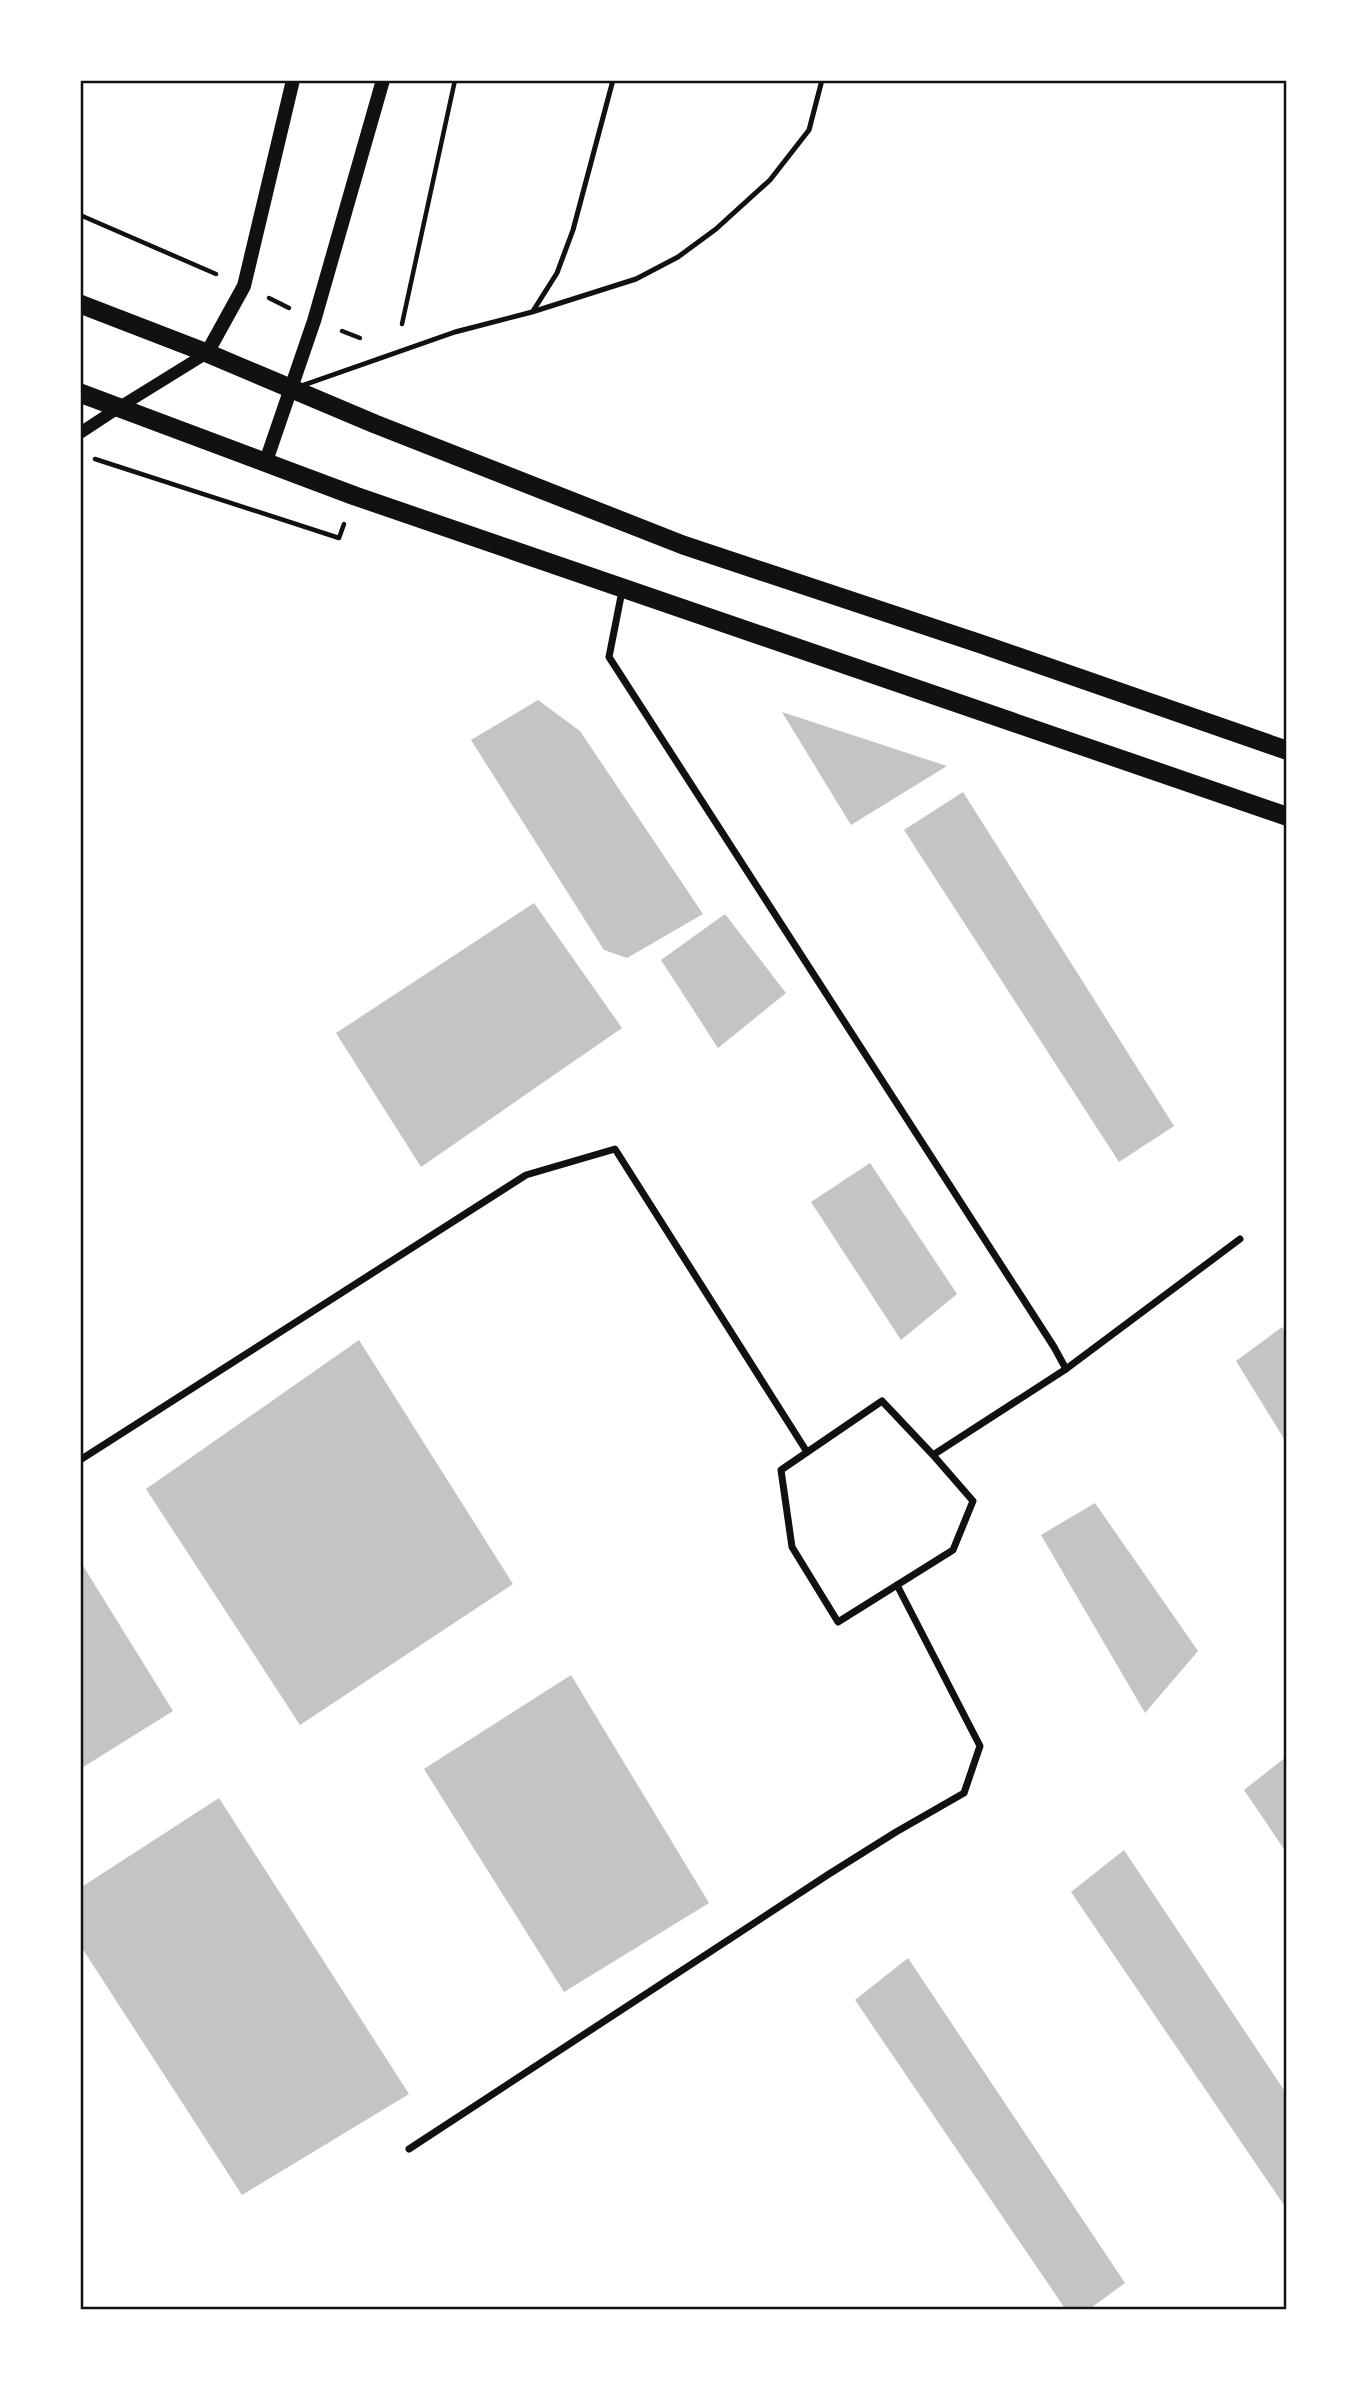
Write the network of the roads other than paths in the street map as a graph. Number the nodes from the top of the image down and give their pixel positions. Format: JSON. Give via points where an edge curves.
{"nodes":[{"id":1,"x":293,"y":80,"type":"edge"},
{"id":2,"x":383,"y":80,"type":"edge"},
{"id":3,"x":613,"y":80,"type":"edge"},
{"id":4,"x":822,"y":80,"type":"edge"},
{"id":5,"x":80,"y":304,"type":"edge"},
{"id":6,"x":532,"y":312,"type":"junction"},
{"id":7,"x":207,"y":353,"type":"junction"},
{"id":8,"x":292,"y":390,"type":"junction"},
{"id":9,"x":80,"y":393,"type":"edge"},
{"id":10,"x":118,"y":408,"type":"junction"},
{"id":11,"x":80,"y":433,"type":"edge"},
{"id":12,"x":265,"y":464,"type":"junction"},
{"id":13,"x":622,"y":589,"type":"junction"},
{"id":14,"x":1286,"y":750,"type":"edge"},
{"id":15,"x":1286,"y":816,"type":"edge"},
{"id":16,"x":1240,"y":1239,"type":"dead end"},
{"id":17,"x":1066,"y":1368,"type":"junction"},
{"id":18,"x":807,"y":1452,"type":"junction"},
{"id":19,"x":933,"y":1455,"type":"junction"},
{"id":20,"x":80,"y":1460,"type":"edge"},
{"id":21,"x":897,"y":1585,"type":"junction"},
{"id":22,"x":409,"y":2149,"type":"dead end"}],
"edges":[{"from":1,"to":7,"type":"main road","via":[[244,286]]},
{"from":2,"to":8,"type":"main road"},
{"from":3,"to":6,"type":"lane","via":[[573,230],[557,273]]},
{"from":4,"to":6,"type":"lane","via":[[809,130],[770,180],[716,229],[678,257],[636,279]]},
{"from":5,"to":7,"type":"highway"},
{"from":6,"to":8,"type":"lane","via":[[455,332]]},
{"from":7,"to":8,"type":"highway"},
{"from":7,"to":10,"type":"street"},
{"from":8,"to":12,"type":"main road"},
{"from":8,"to":14,"type":"highway","via":[[683,545]]},
{"from":9,"to":10,"type":"highway"},
{"from":10,"to":11,"type":"street"},
{"from":10,"to":12,"type":"highway"},
{"from":12,"to":13,"type":"highway"},
{"from":13,"to":15,"type":"highway"},
{"from":13,"to":17,"type":"street","via":[[609,657]]},
{"from":16,"to":17,"type":"street"},
{"from":17,"to":19,"type":"street"},
{"from":18,"to":19,"type":"street","via":[[883,1401]]},
{"from":18,"to":20,"type":"street","via":[[615,1149],[526,1175]]},
{"from":18,"to":21,"type":"street","via":[[781,1470],[792,1547],[838,1622]]},
{"from":19,"to":21,"type":"street","via":[[973,1502],[953,1550]]},
{"from":21,"to":22,"type":"street","via":[[980,1746],[964,1793],[829,1874]]}]}
